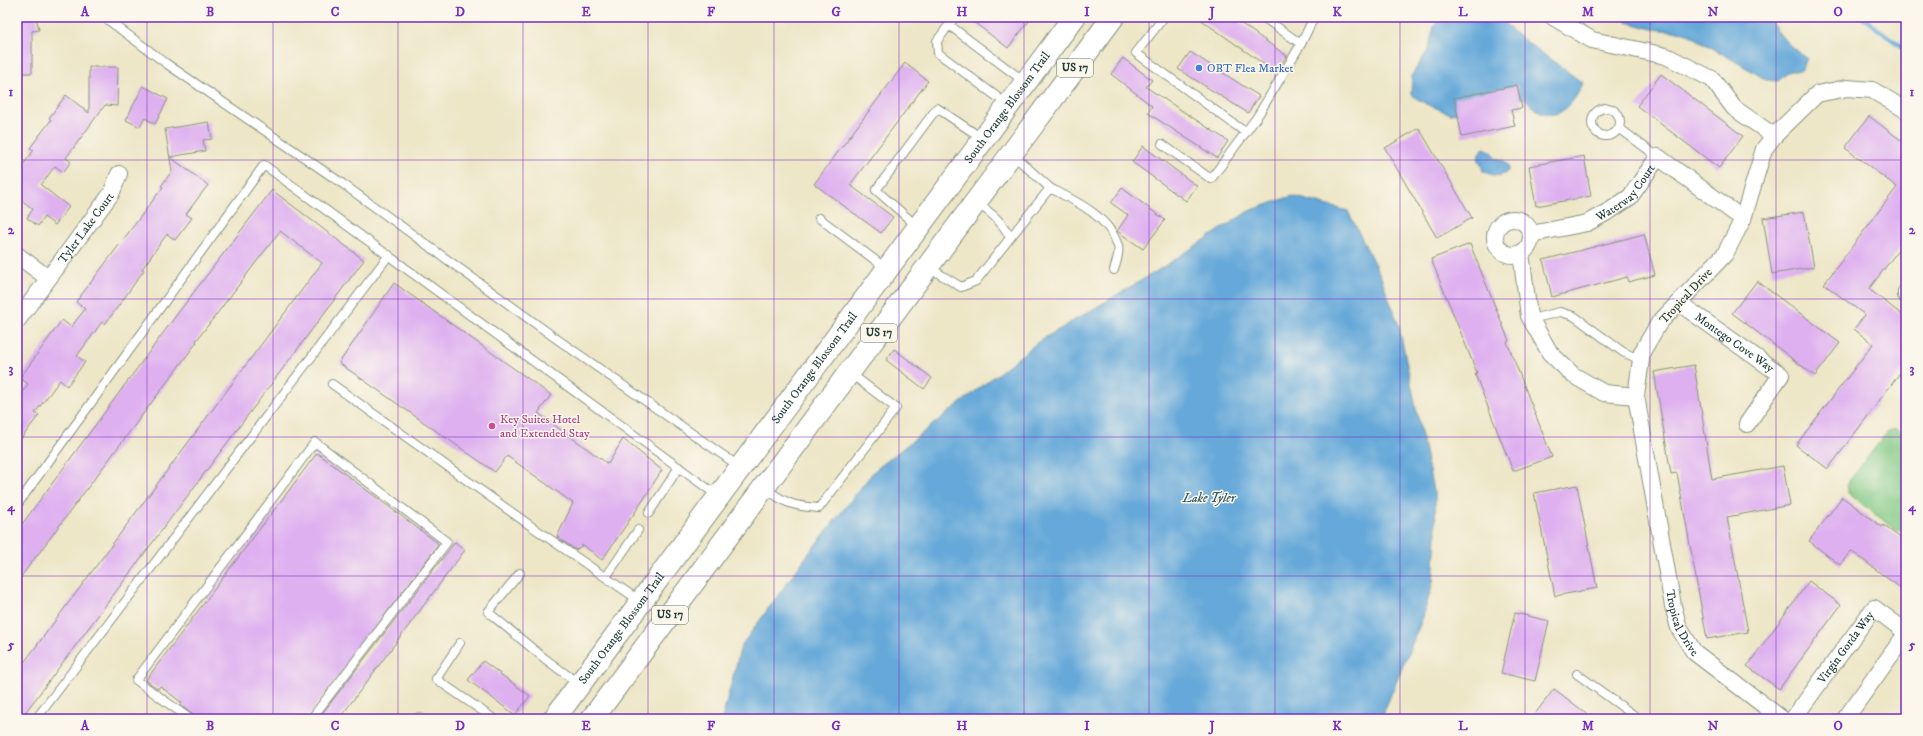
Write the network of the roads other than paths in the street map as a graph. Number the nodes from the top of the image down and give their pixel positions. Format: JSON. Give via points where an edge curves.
{"nodes":[{"id":1,"x":104,"y":17,"type":"edge"},
{"id":2,"x":955,"y":17,"type":"edge"},
{"id":3,"x":1074,"y":17,"type":"edge"},
{"id":4,"x":1113,"y":17,"type":"edge"},
{"id":5,"x":1164,"y":17,"type":"edge"},
{"id":6,"x":1263,"y":17,"type":"edge"},
{"id":7,"x":1314,"y":17,"type":"edge"},
{"id":8,"x":1553,"y":17,"type":"edge"},
{"id":9,"x":949,"y":25,"type":"junction"},
{"id":10,"x":1103,"y":26,"type":"edge"},
{"id":11,"x":1301,"y":44,"type":"junction"},
{"id":12,"x":1026,"y":82,"type":"junction"},
{"id":13,"x":1009,"y":106,"type":"junction"},
{"id":14,"x":1906,"y":110,"type":"edge"},
{"id":15,"x":1618,"y":128,"type":"dead end"},
{"id":16,"x":1245,"y":132,"type":"junction"},
{"id":17,"x":1774,"y":136,"type":"junction"},
{"id":18,"x":984,"y":139,"type":"junction"},
{"id":19,"x":1162,"y":144,"type":"dead end"},
{"id":20,"x":1011,"y":154,"type":"junction"},
{"id":21,"x":1658,"y":157,"type":"junction"},
{"id":22,"x":119,"y":174,"type":"dead end"},
{"id":23,"x":1050,"y":188,"type":"junction"},
{"id":24,"x":976,"y":202,"type":"junction"},
{"id":25,"x":819,"y":218,"type":"dead end"},
{"id":26,"x":1742,"y":219,"type":"junction"},
{"id":27,"x":919,"y":228,"type":"junction"},
{"id":28,"x":1531,"y":234,"type":"junction"},
{"id":29,"x":1010,"y":238,"type":"junction"},
{"id":30,"x":1521,"y":253,"type":"junction"},
{"id":31,"x":17,"y":255,"type":"edge"},
{"id":32,"x":389,"y":255,"type":"junction"},
{"id":33,"x":928,"y":266,"type":"junction"},
{"id":34,"x":888,"y":269,"type":"junction"},
{"id":35,"x":1114,"y":270,"type":"dead end"},
{"id":36,"x":48,"y":278,"type":"junction"},
{"id":37,"x":1679,"y":303,"type":"junction"},
{"id":38,"x":1531,"y":319,"type":"junction"},
{"id":39,"x":17,"y":321,"type":"edge"},
{"id":40,"x":1641,"y":360,"type":"junction"},
{"id":41,"x":849,"y":372,"type":"junction"},
{"id":42,"x":332,"y":384,"type":"dead end"},
{"id":43,"x":1636,"y":396,"type":"junction"},
{"id":44,"x":777,"y":419,"type":"junction"},
{"id":45,"x":1746,"y":424,"type":"dead end"},
{"id":46,"x":679,"y":467,"type":"junction"},
{"id":47,"x":741,"y":468,"type":"junction"},
{"id":48,"x":764,"y":487,"type":"junction"},
{"id":49,"x":719,"y":497,"type":"junction"},
{"id":50,"x":17,"y":505,"type":"edge"},
{"id":51,"x":649,"y":513,"type":"dead end"},
{"id":52,"x":638,"y":530,"type":"dead end"},
{"id":53,"x":708,"y":564,"type":"junction"},
{"id":54,"x":520,"y":573,"type":"dead end"},
{"id":55,"x":606,"y":578,"type":"junction"},
{"id":56,"x":641,"y":602,"type":"junction"},
{"id":57,"x":1906,"y":633,"type":"edge"},
{"id":58,"x":460,"y":643,"type":"dead end"},
{"id":59,"x":1577,"y":674,"type":"dead end"},
{"id":60,"x":580,"y":684,"type":"junction"},
{"id":61,"x":36,"y":719,"type":"edge"},
{"id":62,"x":190,"y":719,"type":"edge"},
{"id":63,"x":311,"y":719,"type":"edge"},
{"id":64,"x":418,"y":719,"type":"edge"},
{"id":65,"x":422,"y":719,"type":"edge"},
{"id":66,"x":494,"y":719,"type":"edge"},
{"id":67,"x":554,"y":719,"type":"edge"},
{"id":68,"x":592,"y":719,"type":"edge"},
{"id":69,"x":1639,"y":719,"type":"edge"},
{"id":70,"x":1782,"y":719,"type":"edge"},
{"id":71,"x":1793,"y":719,"type":"edge"},
{"id":72,"x":1845,"y":719,"type":"edge"}],
"edges":[{"from":1,"to":47,"type":"lane"},
{"from":2,"to":9,"type":"lane"},
{"from":3,"to":12,"type":"main road","name":"South Orange Blossom Trail","number":"US 17"},
{"from":4,"to":10,"type":"main road","number":"US 17"},
{"from":5,"to":16,"type":"lane","via":[[1136,53]]},
{"from":6,"to":11,"type":"lane"},
{"from":7,"to":11,"type":"lane"},
{"from":8,"to":17,"type":"street","via":[[1592,40],[1666,56],[1712,79],[1734,108]]},
{"from":9,"to":12,"type":"lane"},
{"from":9,"to":13,"type":"lane","via":[[937,41],[938,52]]},
{"from":10,"to":20,"type":"main road","number":"US 17"},
{"from":11,"to":16,"type":"lane","via":[[1257,117]]},
{"from":12,"to":13,"type":"main road","name":"South Orange Blossom Trail","number":"US 17"},
{"from":13,"to":18,"type":"main road","name":"South Orange Blossom Trail","number":"US 17"},
{"from":14,"to":17,"type":"street","name":"Tropical Drive","via":[[1872,90],[1847,88],[1817,94]]},
{"from":15,"to":21,"type":"lane"},
{"from":16,"to":19,"type":"lane","via":[[1211,179]]},
{"from":17,"to":26,"type":"street","name":"Tropical Drive","via":[[1764,149]]},
{"from":18,"to":27,"type":"main road","name":"South Orange Blossom Trail","number":"US 17"},
{"from":18,"to":27,"type":"lane","via":[[937,108],[880,184],[876,190]]},
{"from":20,"to":23,"type":"lane"},
{"from":20,"to":24,"type":"main road","number":"US 17"},
{"from":21,"to":26,"type":"street","name":"Waterway Court"},
{"from":21,"to":28,"type":"street","name":"Waterway Court","via":[[1630,197],[1611,210],[1587,222]]},
{"from":22,"to":36,"type":"street","name":"Tyler Lake Court","via":[[111,194]]},
{"from":23,"to":29,"type":"lane"},
{"from":23,"to":35,"type":"lane","via":[[1073,200],[1103,222],[1118,246]]},
{"from":24,"to":29,"type":"lane","via":[[1005,226]]},
{"from":24,"to":33,"type":"main road","number":"US 17"},
{"from":25,"to":34,"type":"lane"},
{"from":26,"to":37,"type":"street","name":"Tropical Drive","via":[[1725,254]]},
{"from":27,"to":34,"type":"main road","name":"South Orange Blossom Trail","number":"US 17"},
{"from":28,"to":30,"type":"street","via":[[1530,244]]},
{"from":28,"to":30,"type":"street","via":[[1526,223],[1520,220],[1506,220],[1497,228],[1495,238],[1500,249],[1512,255]]},
{"from":29,"to":33,"type":"lane","via":[[976,281],[961,287]]},
{"from":30,"to":38,"type":"street"},
{"from":31,"to":36,"type":"street"},
{"from":32,"to":46,"type":"lane"},
{"from":32,"to":50,"type":"lane","via":[[264,165]]},
{"from":32,"to":61,"type":"lane"},
{"from":33,"to":41,"type":"main road","number":"US 17"},
{"from":34,"to":44,"type":"main road","name":"South Orange Blossom Trail","number":"US 17"},
{"from":36,"to":39,"type":"street","name":"Tyler Lake Court"},
{"from":37,"to":40,"type":"street","name":"Tropical Drive","via":[[1659,323],[1642,352]]},
{"from":37,"to":45,"type":"street","name":"Montego Cove Way","via":[[1781,375]]},
{"from":38,"to":40,"type":"lane","via":[[1560,312],[1574,316],[1623,352]]},
{"from":38,"to":43,"type":"street","via":[[1550,352],[1573,375],[1604,393]]},
{"from":40,"to":43,"type":"street","name":"Tropical Drive"},
{"from":41,"to":48,"type":"main road","number":"US 17"},
{"from":41,"to":48,"type":"lane","via":[[896,408],[819,508],[796,506],[782,501]]},
{"from":42,"to":55,"type":"lane"},
{"from":43,"to":70,"type":"street","name":"Tropical Drive","via":[[1679,628],[1694,652]]},
{"from":44,"to":47,"type":"main road","name":"South Orange Blossom Trail","number":"US 17"},
{"from":44,"to":48,"type":"main road","via":[[761,455],[758,474]]},
{"from":46,"to":49,"type":"lane"},
{"from":46,"to":51,"type":"lane"},
{"from":47,"to":49,"type":"main road","name":"South Orange Blossom Trail","number":"US 17"},
{"from":48,"to":53,"type":"main road","number":"US 17"},
{"from":49,"to":53,"type":"main road","via":[[724,514],[721,530]]},
{"from":49,"to":56,"type":"main road","name":"South Orange Blossom Trail","number":"US 17"},
{"from":52,"to":55,"type":"lane"},
{"from":53,"to":68,"type":"main road","number":"US 17"},
{"from":54,"to":60,"type":"lane","via":[[488,612]]},
{"from":55,"to":56,"type":"lane"},
{"from":56,"to":60,"type":"main road","name":"South Orange Blossom Trail","number":"US 17"},
{"from":57,"to":71,"type":"street","name":"Virgin Gorda Way","via":[[1874,608]]},
{"from":57,"to":72,"type":"street","name":"Virgin Gorda Way"},
{"from":58,"to":66,"type":"lane","via":[[436,679]]},
{"from":59,"to":69,"type":"lane"},
{"from":60,"to":67,"type":"main road","name":"South Orange Blossom Trail","number":"US 17"},
{"from":62,"to":63,"type":"lane","via":[[136,680],[315,442],[447,542]]},
{"from":64,"to":65,"type":"lane"}]}
